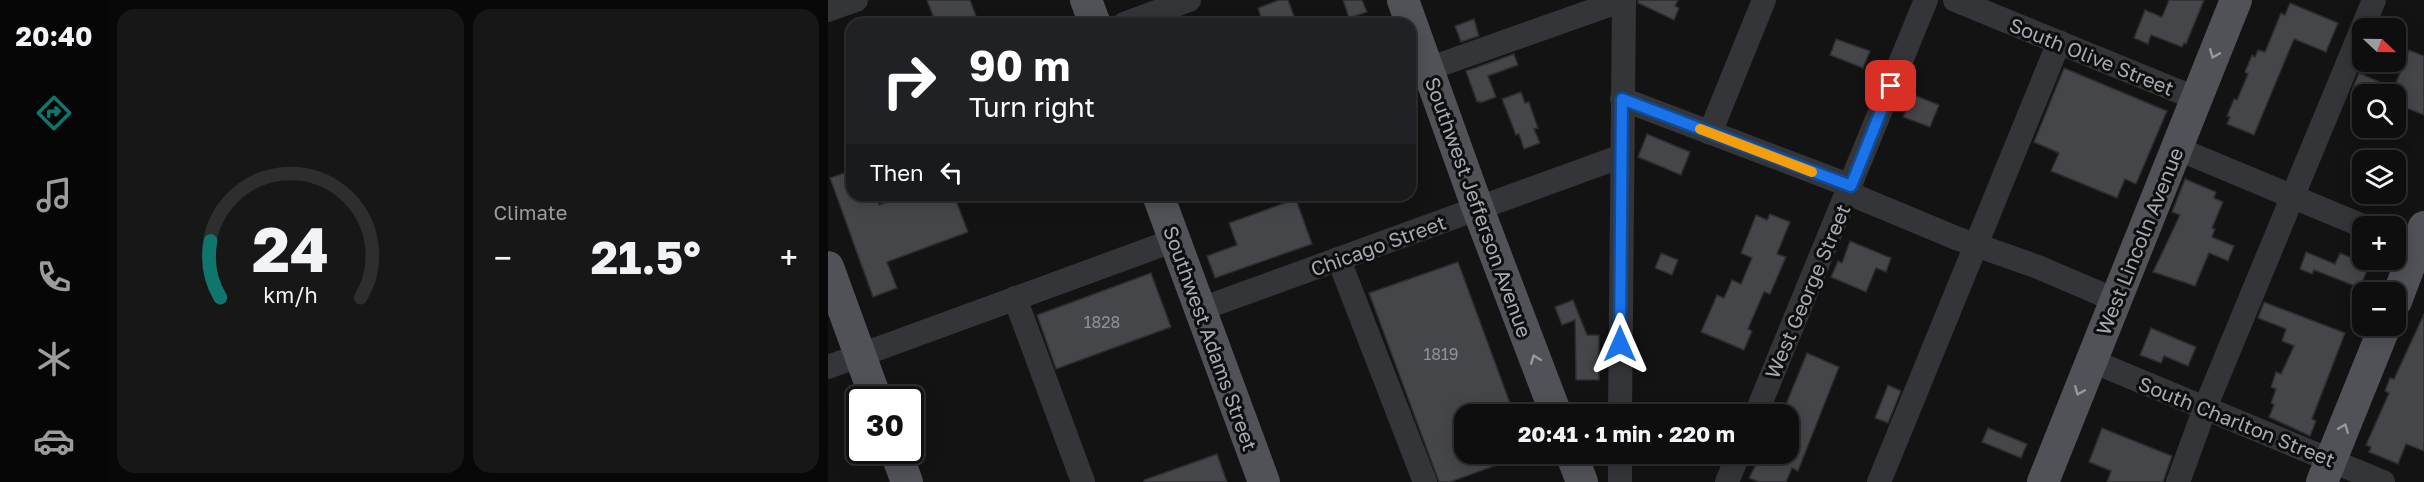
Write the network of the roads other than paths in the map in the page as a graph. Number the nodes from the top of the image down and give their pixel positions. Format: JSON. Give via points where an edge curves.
{"nodes":[{"id":1,"x":856,"y":0,"type":"edge"},
{"id":2,"x":1086,"y":0,"type":"edge"},
{"id":3,"x":1189,"y":0,"type":"edge"},
{"id":4,"x":1403,"y":0,"type":"edge"},
{"id":5,"x":1764,"y":0,"type":"edge"},
{"id":6,"x":1926,"y":0,"type":"edge"},
{"id":7,"x":1955,"y":0,"type":"edge"},
{"id":8,"x":2236,"y":0,"type":"edge"},
{"id":9,"x":2374,"y":0,"type":"edge"},
{"id":10,"x":1624,"y":2,"type":"edge"},
{"id":11,"x":828,"y":10,"type":"edge"},
{"id":12,"x":1093,"y":18,"type":"edge"},
{"id":13,"x":1140,"y":18,"type":"edge"},
{"id":14,"x":1410,"y":18,"type":"edge"},
{"id":15,"x":1416,"y":36,"type":"edge"},
{"id":16,"x":2059,"y":42,"type":"junction"},
{"id":17,"x":1428,"y":69,"type":"junction"},
{"id":18,"x":2196,"y":98,"type":"junction"},
{"id":19,"x":1622,"y":99,"type":"junction"},
{"id":20,"x":1710,"y":133,"type":"junction"},
{"id":21,"x":2176,"y":148,"type":"junction"},
{"id":22,"x":1622,"y":156,"type":"junction"},
{"id":23,"x":1849,"y":190,"type":"junction"},
{"id":24,"x":2293,"y":197,"type":"junction"},
{"id":25,"x":1160,"y":201,"type":"edge"},
{"id":26,"x":1478,"y":209,"type":"junction"},
{"id":27,"x":2352,"y":221,"type":"edge"},
{"id":28,"x":1175,"y":240,"type":"junction"},
{"id":29,"x":2415,"y":242,"type":"edge"},
{"id":30,"x":1977,"y":246,"type":"junction"},
{"id":31,"x":1339,"y":260,"type":"junction"},
{"id":32,"x":828,"y":267,"type":"edge"},
{"id":33,"x":2402,"y":282,"type":"edge"},
{"id":34,"x":1015,"y":298,"type":"junction"},
{"id":35,"x":2115,"y":300,"type":"junction"},
{"id":36,"x":1201,"y":309,"type":"junction"},
{"id":37,"x":2381,"y":336,"type":"edge"},
{"id":38,"x":860,"y":355,"type":"junction"},
{"id":39,"x":2092,"y":361,"type":"junction"},
{"id":40,"x":828,"y":367,"type":"edge"},
{"id":41,"x":871,"y":386,"type":"edge"},
{"id":42,"x":1552,"y":404,"type":"edge"},
{"id":43,"x":1620,"y":404,"type":"edge"},
{"id":44,"x":1760,"y":404,"type":"edge"},
{"id":45,"x":2205,"y":408,"type":"junction"},
{"id":46,"x":900,"y":464,"type":"edge"},
{"id":47,"x":1575,"y":464,"type":"edge"},
{"id":48,"x":1620,"y":464,"type":"edge"},
{"id":49,"x":1735,"y":464,"type":"edge"},
{"id":50,"x":2326,"y":471,"type":"edge"},
{"id":51,"x":907,"y":482,"type":"edge"},
{"id":52,"x":1083,"y":482,"type":"edge"},
{"id":53,"x":1264,"y":482,"type":"edge"},
{"id":54,"x":1425,"y":482,"type":"edge"},
{"id":55,"x":1582,"y":482,"type":"edge"},
{"id":56,"x":1620,"y":482,"type":"edge"},
{"id":57,"x":1727,"y":482,"type":"edge"},
{"id":58,"x":1879,"y":482,"type":"edge"},
{"id":59,"x":2043,"y":482,"type":"edge"},
{"id":60,"x":2178,"y":482,"type":"edge"},
{"id":61,"x":2383,"y":482,"type":"edge"}],
"edges":[{"from":1,"to":11,"type":"street"},
{"from":2,"to":12,"type":"main road"},
{"from":3,"to":13,"type":"street"},
{"from":4,"to":14,"type":"main road","name":"Southwest Jefferson Avenue"},
{"from":5,"to":20,"type":"street"},
{"from":6,"to":23,"type":"street","name":"West George Street"},
{"from":7,"to":16,"type":"street","name":"South Olive Street"},
{"from":8,"to":18,"type":"main road","name":"West Lincoln Avenue","one_way":true},
{"from":9,"to":24,"type":"street"},
{"from":10,"to":17,"type":"street"},
{"from":10,"to":19,"type":"street"},
{"from":15,"to":17,"type":"main road","name":"Southwest Jefferson Avenue"},
{"from":16,"to":18,"type":"street","name":"South Olive Street"},
{"from":16,"to":30,"type":"street"},
{"from":17,"to":26,"type":"main road","name":"Southwest Jefferson Avenue"},
{"from":18,"to":21,"type":"main road","name":"West Lincoln Avenue"},
{"from":19,"to":20,"type":"street"},
{"from":19,"to":22,"type":"street"},
{"from":20,"to":23,"type":"street"},
{"from":21,"to":24,"type":"street"},
{"from":21,"to":35,"type":"main road","name":"West Lincoln Avenue"},
{"from":22,"to":26,"type":"street","name":"Chicago Street"},
{"from":22,"to":43,"type":"street"},
{"from":23,"to":30,"type":"street"},
{"from":23,"to":44,"type":"street","name":"West George Street"},
{"from":24,"to":27,"type":"street"},
{"from":24,"to":45,"type":"street"},
{"from":25,"to":28,"type":"main road","name":"Southwest Adams Street"},
{"from":26,"to":31,"type":"street","name":"Chicago Street"},
{"from":42,"to":26,"type":"main road","name":"Southwest Jefferson Avenue","one_way":true},
{"from":28,"to":34,"type":"street"},
{"from":28,"to":36,"type":"main road","name":"Southwest Adams Street"},
{"from":29,"to":33,"type":"main road"},
{"from":30,"to":35,"type":"street"},
{"from":30,"to":58,"type":"street"},
{"from":31,"to":36,"type":"street","name":"Chicago Street"},
{"from":31,"to":54,"type":"street"},
{"from":32,"to":38,"type":"main road"},
{"from":34,"to":38,"type":"street"},
{"from":34,"to":52,"type":"street"},
{"from":35,"to":39,"type":"main road","name":"West Lincoln Avenue"},
{"from":36,"to":53,"type":"main road","name":"Southwest Adams Street"},
{"from":50,"to":37,"type":"main road","one_way":true},
{"from":38,"to":40,"type":"street"},
{"from":38,"to":41,"type":"main road"},
{"from":39,"to":45,"type":"street","name":"South Charlton Street"},
{"from":39,"to":59,"type":"main road","name":"West Lincoln Avenue","one_way":true},
{"from":45,"to":50,"type":"street","name":"South Charlton Street"},
{"from":45,"to":60,"type":"street"},
{"from":46,"to":51,"type":"main road"},
{"from":47,"to":55,"type":"main road"},
{"from":48,"to":56,"type":"street"},
{"from":49,"to":57,"type":"street"},
{"from":50,"to":61,"type":"street","name":"South Charlton Street"}]}
